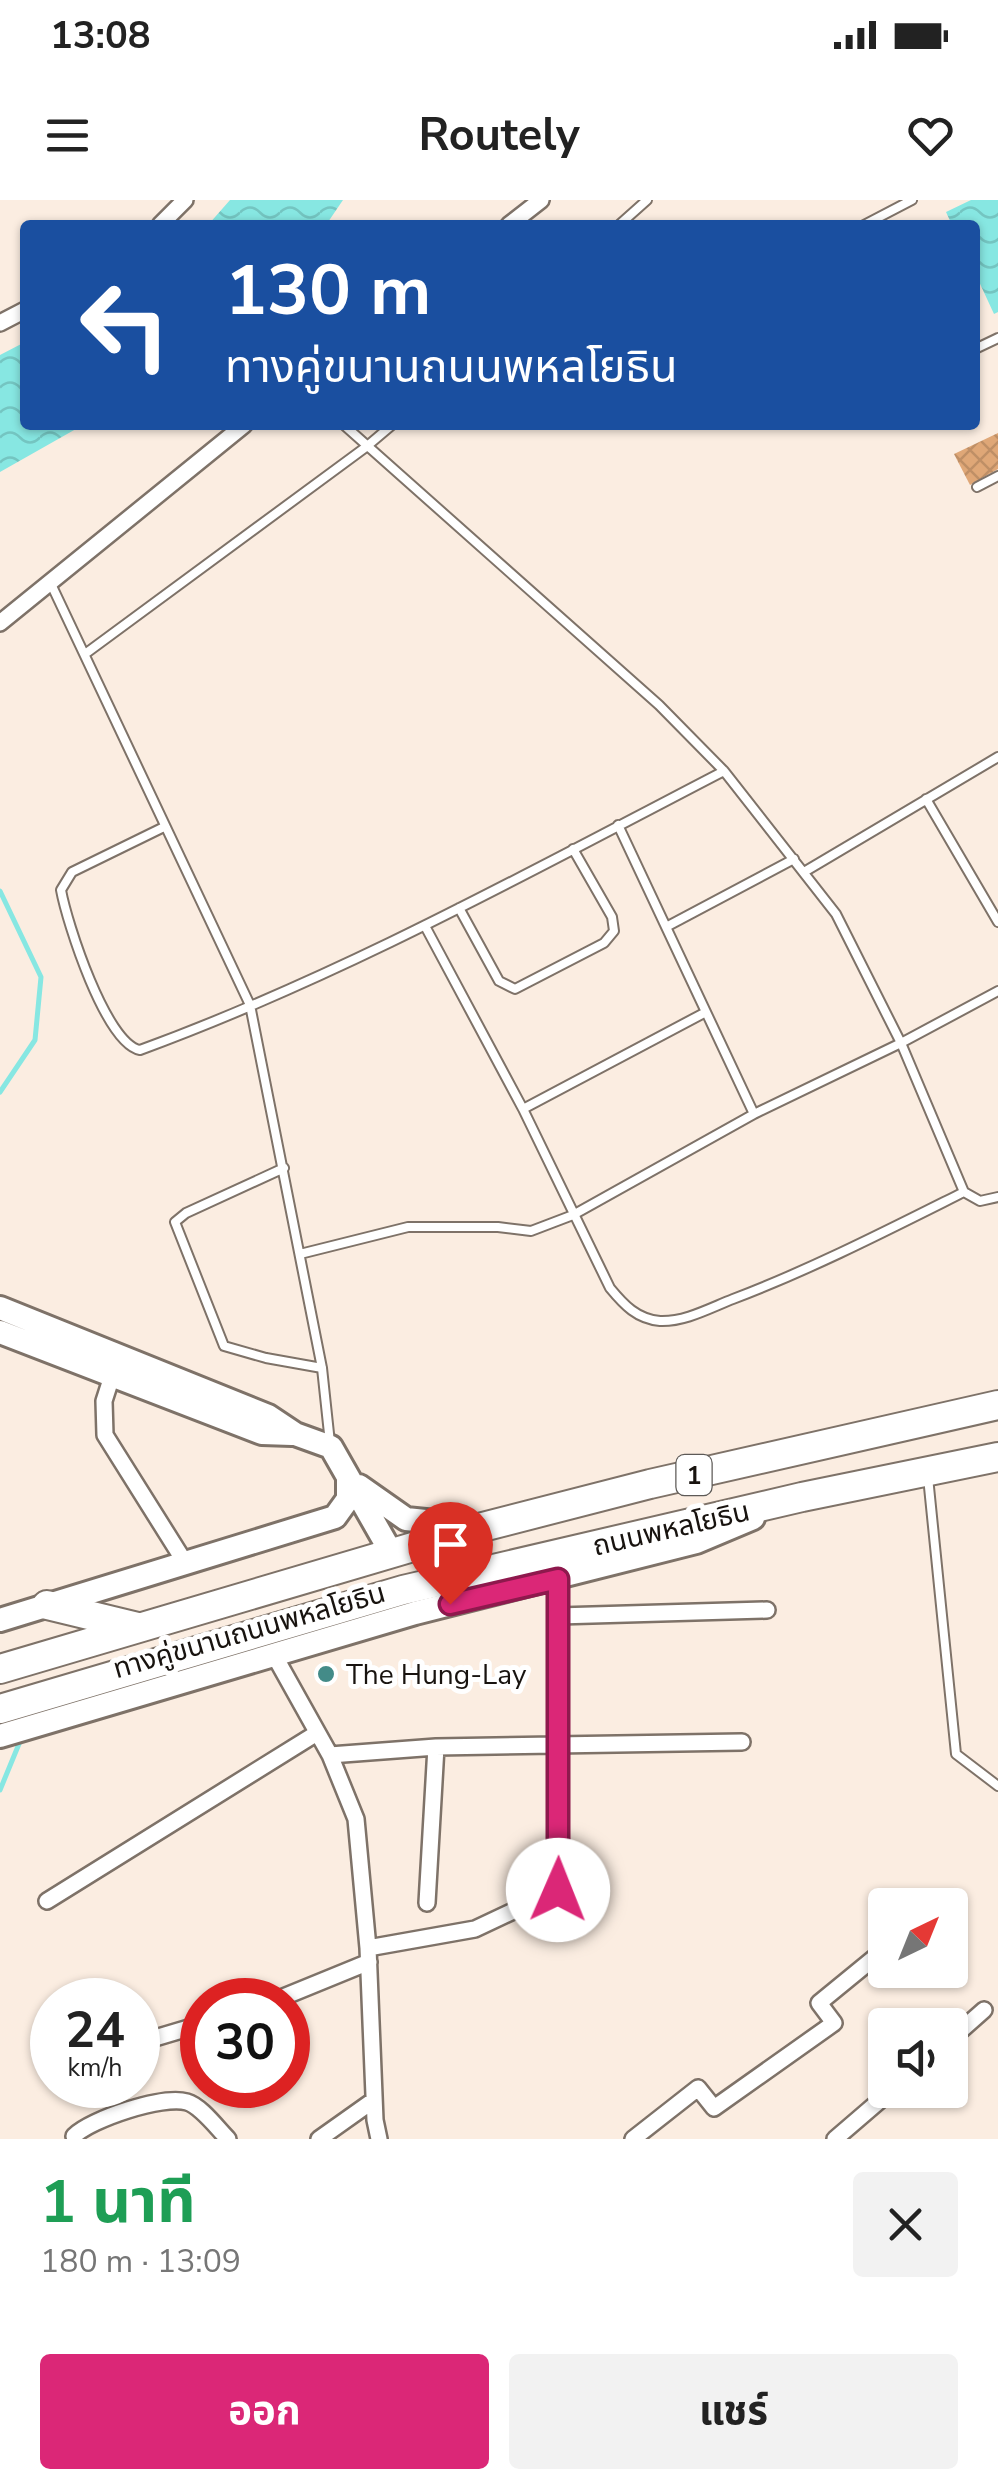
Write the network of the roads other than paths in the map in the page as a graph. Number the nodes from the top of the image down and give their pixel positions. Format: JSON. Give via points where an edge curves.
{"nodes":[{"id":1,"x":184,"y":200,"type":"edge"},
{"id":2,"x":542,"y":200,"type":"edge"},
{"id":3,"x":646,"y":200,"type":"edge"},
{"id":4,"x":912,"y":200,"type":"edge"},
{"id":5,"x":887,"y":213,"type":"junction"},
{"id":6,"x":165,"y":220,"type":"edge"},
{"id":7,"x":515,"y":220,"type":"edge"},
{"id":8,"x":624,"y":220,"type":"edge"},
{"id":9,"x":874,"y":220,"type":"edge"},
{"id":10,"x":890,"y":220,"type":"edge"},
{"id":11,"x":238,"y":430,"type":"edge"},
{"id":12,"x":349,"y":430,"type":"edge"},
{"id":13,"x":386,"y":430,"type":"edge"},
{"id":14,"x":366,"y":448,"type":"junction"},
{"id":15,"x":998,"y":476,"type":"edge"},
{"id":16,"x":977,"y":486,"type":"dead end"},
{"id":17,"x":50,"y":581,"type":"junction"},
{"id":18,"x":0,"y":623,"type":"edge"},
{"id":19,"x":85,"y":654,"type":"junction"},
{"id":20,"x":998,"y":757,"type":"edge"},
{"id":21,"x":724,"y":771,"type":"junction"},
{"id":22,"x":926,"y":800,"type":"junction"},
{"id":23,"x":618,"y":826,"type":"junction"},
{"id":24,"x":164,"y":827,"type":"junction"},
{"id":25,"x":573,"y":849,"type":"junction"},
{"id":26,"x":794,"y":859,"type":"junction"},
{"id":27,"x":804,"y":872,"type":"junction"},
{"id":28,"x":459,"y":908,"type":"junction"},
{"id":29,"x":998,"y":922,"type":"edge"},
{"id":30,"x":425,"y":926,"type":"junction"},
{"id":31,"x":666,"y":927,"type":"junction"},
{"id":32,"x":998,"y":991,"type":"edge"},
{"id":33,"x":250,"y":1005,"type":"junction"},
{"id":34,"x":706,"y":1012,"type":"junction"},
{"id":35,"x":901,"y":1043,"type":"junction"},
{"id":36,"x":523,"y":1108,"type":"junction"},
{"id":37,"x":754,"y":1114,"type":"junction"},
{"id":38,"x":284,"y":1168,"type":"junction"},
{"id":39,"x":964,"y":1192,"type":"junction"},
{"id":40,"x":998,"y":1196,"type":"edge"},
{"id":41,"x":573,"y":1216,"type":"junction"},
{"id":42,"x":300,"y":1254,"type":"junction"},
{"id":43,"x":0,"y":1308,"type":"edge"},
{"id":44,"x":0,"y":1332,"type":"edge"},
{"id":45,"x":62,"y":1345,"type":"junction"},
{"id":46,"x":322,"y":1368,"type":"junction"},
{"id":47,"x":112,"y":1376,"type":"junction"},
{"id":48,"x":998,"y":1404,"type":"edge"},
{"id":49,"x":295,"y":1434,"type":"junction"},
{"id":50,"x":331,"y":1447,"type":"junction"},
{"id":51,"x":982,"y":1463,"type":"edge"},
{"id":52,"x":927,"y":1471,"type":"junction"},
{"id":53,"x":348,"y":1478,"type":"junction"},
{"id":54,"x":802,"y":1497,"type":"junction"},
{"id":55,"x":467,"y":1531,"type":"junction"},
{"id":56,"x":392,"y":1554,"type":"junction"},
{"id":57,"x":186,"y":1564,"type":"junction"},
{"id":58,"x":558,"y":1579,"type":"junction"},
{"id":59,"x":403,"y":1590,"type":"junction"},
{"id":60,"x":47,"y":1605,"type":"junction"},
{"id":61,"x":767,"y":1610,"type":"dead end"},
{"id":62,"x":558,"y":1616,"type":"junction"},
{"id":63,"x":0,"y":1620,"type":"edge"},
{"id":64,"x":142,"y":1628,"type":"junction"},
{"id":65,"x":273,"y":1653,"type":"junction"},
{"id":66,"x":0,"y":1669,"type":"edge"},
{"id":67,"x":0,"y":1709,"type":"edge"},
{"id":68,"x":317,"y":1733,"type":"junction"},
{"id":69,"x":0,"y":1736,"type":"edge"},
{"id":70,"x":742,"y":1742,"type":"dead end"},
{"id":71,"x":560,"y":1745,"type":"junction"},
{"id":72,"x":436,"y":1747,"type":"junction"},
{"id":73,"x":330,"y":1755,"type":"junction"},
{"id":74,"x":998,"y":1786,"type":"edge"},
{"id":75,"x":48,"y":1900,"type":"dead end"},
{"id":76,"x":427,"y":1903,"type":"dead end"},
{"id":77,"x":368,"y":1955,"type":"junction"},
{"id":78,"x":868,"y":1963,"type":"edge"},
{"id":79,"x":310,"y":1983,"type":"edge"},
{"id":80,"x":984,"y":2010,"type":"dead end"},
{"id":81,"x":968,"y":2024,"type":"edge"},
{"id":82,"x":374,"y":2100,"type":"junction"},
{"id":83,"x":871,"y":2108,"type":"edge"},
{"id":84,"x":74,"y":2136,"type":"dead end"},
{"id":85,"x":228,"y":2139,"type":"edge"},
{"id":86,"x":319,"y":2139,"type":"edge"},
{"id":87,"x":380,"y":2139,"type":"edge"},
{"id":88,"x":633,"y":2139,"type":"edge"},
{"id":89,"x":835,"y":2139,"type":"edge"}],
"edges":[{"from":1,"to":6,"type":"street"},
{"from":2,"to":7,"type":"street"},
{"from":3,"to":8,"type":"lane"},
{"from":4,"to":5,"type":"lane"},
{"from":5,"to":9,"type":"lane"},
{"from":5,"to":10,"type":"lane"},
{"from":11,"to":17,"type":"street"},
{"from":12,"to":14,"type":"lane"},
{"from":13,"to":14,"type":"lane"},
{"from":14,"to":19,"type":"lane"},
{"from":14,"to":21,"type":"lane","via":[[659,705]]},
{"from":15,"to":16,"type":"lane"},
{"from":17,"to":18,"type":"street"},
{"from":17,"to":19,"type":"lane"},
{"from":19,"to":24,"type":"lane"},
{"from":20,"to":22,"type":"lane"},
{"from":21,"to":23,"type":"lane"},
{"from":21,"to":26,"type":"lane"},
{"from":22,"to":27,"type":"lane"},
{"from":22,"to":29,"type":"lane"},
{"from":23,"to":25,"type":"lane"},
{"from":23,"to":31,"type":"lane"},
{"from":24,"to":33,"type":"lane"},
{"from":24,"to":33,"type":"lane","via":[[65,880],[68,926],[89,976],[121,1039],[140,1050]]},
{"from":25,"to":28,"type":"lane"},
{"from":25,"to":28,"type":"lane","via":[[612,917],[614,930],[604,944],[515,989],[499,982]]},
{"from":26,"to":27,"type":"lane"},
{"from":26,"to":31,"type":"lane"},
{"from":27,"to":35,"type":"lane","via":[[836,914]]},
{"from":28,"to":30,"type":"lane"},
{"from":30,"to":33,"type":"lane"},
{"from":30,"to":36,"type":"lane"},
{"from":31,"to":34,"type":"lane"},
{"from":32,"to":35,"type":"lane"},
{"from":33,"to":38,"type":"lane"},
{"from":34,"to":36,"type":"lane"},
{"from":34,"to":37,"type":"lane"},
{"from":35,"to":37,"type":"lane"},
{"from":35,"to":39,"type":"lane"},
{"from":36,"to":41,"type":"lane"},
{"from":37,"to":41,"type":"lane"},
{"from":38,"to":42,"type":"lane"},
{"from":38,"to":46,"type":"lane","via":[[175,1222],[224,1346]]},
{"from":39,"to":40,"type":"lane","via":[[980,1201]]},
{"from":39,"to":41,"type":"lane","via":[[774,1283],[682,1319],[660,1321],[626,1308]]},
{"from":41,"to":42,"type":"lane","via":[[531,1231],[408,1228]]},
{"from":42,"to":46,"type":"lane"},
{"from":43,"to":45,"type":"main road"},
{"from":44,"to":45,"type":"main road"},
{"from":45,"to":47,"type":"main road"},
{"from":45,"to":49,"type":"main road","via":[[268,1416]]},
{"from":46,"to":50,"type":"lane"},
{"from":47,"to":49,"type":"main road","via":[[262,1432]]},
{"from":47,"to":57,"type":"street","via":[[104,1400],[105,1435]]},
{"from":48,"to":55,"type":"highway","name":"ถนนพหลโยธิน","number":"1"},
{"from":49,"to":50,"type":"main road"},
{"from":50,"to":53,"type":"main road"},
{"from":51,"to":52,"type":"highway","name":"ถนนพหลโยธิน","number":"1"},
{"from":52,"to":54,"type":"highway","name":"ถนนพหลโยธิน","number":"1"},
{"from":52,"to":74,"type":"lane","via":[[956,1754]]},
{"from":53,"to":55,"type":"main road","via":[[394,1514]]},
{"from":53,"to":56,"type":"main road"},
{"from":53,"to":57,"type":"main road","via":[[348,1499],[336,1517]]},
{"from":54,"to":58,"type":"main road","name":"ทางคู่ขนานถนนพหลโยธิน","number":"1","via":[[696,1542]]},
{"from":54,"to":59,"type":"highway","name":"ถนนพหลโยธิน","number":"1"},
{"from":55,"to":56,"type":"highway","name":"ถนนพหลโยธิน","number":"1"},
{"from":56,"to":59,"type":"highway"},
{"from":56,"to":64,"type":"highway","name":"ถนนพหลโยธิน","number":"1"},
{"from":57,"to":60,"type":"main road"},
{"from":58,"to":62,"type":"street"},
{"from":58,"to":65,"type":"main road","name":"ทางคู่ขนานถนนพหลโยธิน","number":"1"},
{"from":59,"to":67,"type":"highway","name":"ถนนพหลโยธิน","number":"1"},
{"from":60,"to":63,"type":"main road"},
{"from":60,"to":64,"type":"highway"},
{"from":61,"to":62,"type":"street"},
{"from":62,"to":71,"type":"street"},
{"from":64,"to":66,"type":"highway","name":"ถนนพหลโยธิน","number":"1"},
{"from":65,"to":68,"type":"street"},
{"from":65,"to":69,"type":"main road","name":"ทางคู่ขนานถนนพหลโยธิน","number":"1"},
{"from":68,"to":73,"type":"street"},
{"from":68,"to":75,"type":"street"},
{"from":70,"to":71,"type":"street"},
{"from":71,"to":72,"type":"street"},
{"from":71,"to":77,"type":"street","via":[[558,1890],[475,1929]]},
{"from":72,"to":73,"type":"street"},
{"from":72,"to":76,"type":"street"},
{"from":73,"to":77,"type":"street","via":[[356,1819]]},
{"from":77,"to":79,"type":"street"},
{"from":77,"to":82,"type":"street"},
{"from":78,"to":88,"type":"street","via":[[819,2004],[834,2023],[714,2108],[698,2088]]},
{"from":80,"to":81,"type":"street"},
{"from":82,"to":86,"type":"street"},
{"from":82,"to":87,"type":"street"},
{"from":83,"to":89,"type":"street"},
{"from":84,"to":85,"type":"street","via":[[96,2121],[175,2101],[194,2106]]}]}
